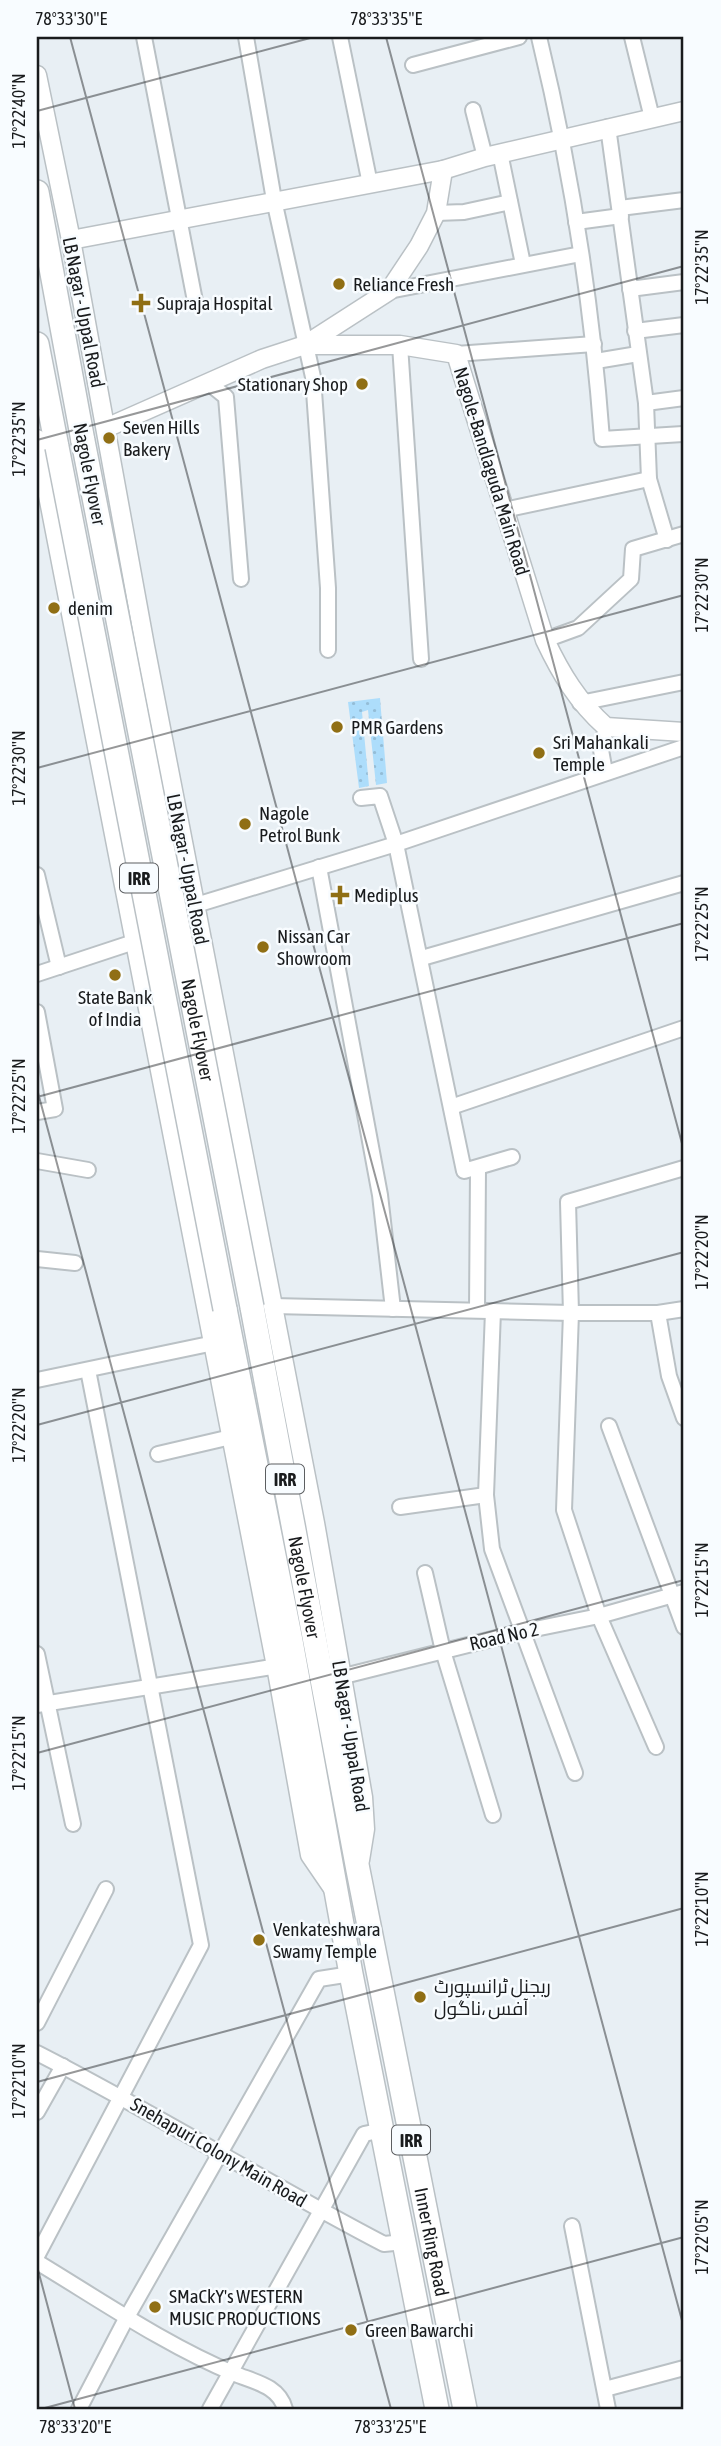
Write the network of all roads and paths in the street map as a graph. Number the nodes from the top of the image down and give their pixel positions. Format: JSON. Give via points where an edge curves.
{"nodes":[{"id":1,"x":144,"y":37,"type":"edge"},
{"id":2,"x":246,"y":37,"type":"edge"},
{"id":3,"x":341,"y":37,"type":"edge"},
{"id":4,"x":519,"y":37,"type":"edge"},
{"id":5,"x":539,"y":37,"type":"edge"},
{"id":6,"x":632,"y":37,"type":"edge"},
{"id":7,"x":413,"y":65,"type":"dead end"},
{"id":8,"x":37,"y":75,"type":"edge"},
{"id":9,"x":473,"y":110,"type":"dead end"},
{"id":10,"x":684,"y":111,"type":"edge"},
{"id":11,"x":652,"y":118,"type":"junction"},
{"id":12,"x":608,"y":127,"type":"junction"},
{"id":13,"x":564,"y":138,"type":"junction"},
{"id":14,"x":492,"y":155,"type":"junction"},
{"id":15,"x":443,"y":170,"type":"junction"},
{"id":16,"x":370,"y":184,"type":"junction"},
{"id":17,"x":37,"y":192,"type":"edge"},
{"id":18,"x":274,"y":200,"type":"junction"},
{"id":19,"x":684,"y":200,"type":"edge"},
{"id":20,"x":510,"y":202,"type":"junction"},
{"id":21,"x":621,"y":212,"type":"junction"},
{"id":22,"x":436,"y":213,"type":"junction"},
{"id":23,"x":180,"y":218,"type":"junction"},
{"id":24,"x":576,"y":222,"type":"junction"},
{"id":25,"x":71,"y":240,"type":"junction"},
{"id":26,"x":581,"y":254,"type":"junction"},
{"id":27,"x":523,"y":264,"type":"junction"},
{"id":28,"x":684,"y":282,"type":"edge"},
{"id":29,"x":630,"y":289,"type":"junction"},
{"id":30,"x":388,"y":291,"type":"junction"},
{"id":31,"x":195,"y":301,"type":"dead end"},
{"id":32,"x":684,"y":325,"type":"edge"},
{"id":33,"x":635,"y":331,"type":"junction"},
{"id":34,"x":37,"y":344,"type":"edge"},
{"id":35,"x":594,"y":344,"type":"junction"},
{"id":36,"x":305,"y":345,"type":"junction"},
{"id":37,"x":400,"y":345,"type":"junction"},
{"id":38,"x":456,"y":354,"type":"junction"},
{"id":39,"x":638,"y":354,"type":"junction"},
{"id":40,"x":596,"y":361,"type":"junction"},
{"id":41,"x":211,"y":384,"type":"junction"},
{"id":42,"x":684,"y":398,"type":"edge"},
{"id":43,"x":646,"y":403,"type":"junction"},
{"id":44,"x":106,"y":428,"type":"junction"},
{"id":45,"x":683,"y":434,"type":"edge"},
{"id":46,"x":645,"y":437,"type":"junction"},
{"id":47,"x":38,"y":447,"type":"edge"},
{"id":48,"x":649,"y":479,"type":"junction"},
{"id":49,"x":504,"y":510,"type":"junction"},
{"id":50,"x":684,"y":534,"type":"edge"},
{"id":51,"x":667,"y":540,"type":"junction"},
{"id":52,"x":241,"y":579,"type":"dead end"},
{"id":53,"x":545,"y":640,"type":"junction"},
{"id":54,"x":145,"y":646,"type":"junction"},
{"id":55,"x":328,"y":650,"type":"dead end"},
{"id":56,"x":421,"y":659,"type":"dead end"},
{"id":57,"x":80,"y":662,"type":"junction"},
{"id":58,"x":684,"y":682,"type":"edge"},
{"id":59,"x":580,"y":703,"type":"junction"},
{"id":60,"x":606,"y":727,"type":"junction"},
{"id":61,"x":684,"y":732,"type":"edge"},
{"id":62,"x":684,"y":747,"type":"edge"},
{"id":63,"x":605,"y":772,"type":"junction"},
{"id":64,"x":361,"y":798,"type":"dead end"},
{"id":65,"x":396,"y":844,"type":"junction"},
{"id":66,"x":319,"y":867,"type":"junction"},
{"id":67,"x":37,"y":875,"type":"edge"},
{"id":68,"x":684,"y":883,"type":"edge"},
{"id":69,"x":196,"y":905,"type":"junction"},
{"id":70,"x":134,"y":942,"type":"junction"},
{"id":71,"x":422,"y":958,"type":"junction"},
{"id":72,"x":59,"y":967,"type":"junction"},
{"id":73,"x":37,"y":974,"type":"edge"},
{"id":74,"x":37,"y":1012,"type":"edge"},
{"id":75,"x":684,"y":1028,"type":"edge"},
{"id":76,"x":220,"y":1029,"type":"junction"},
{"id":77,"x":153,"y":1041,"type":"junction"},
{"id":78,"x":451,"y":1107,"type":"junction"},
{"id":79,"x":37,"y":1112,"type":"edge"},
{"id":80,"x":512,"y":1157,"type":"dead end"},
{"id":81,"x":37,"y":1161,"type":"edge"},
{"id":82,"x":684,"y":1168,"type":"edge"},
{"id":83,"x":478,"y":1169,"type":"junction"},
{"id":84,"x":88,"y":1170,"type":"dead end"},
{"id":85,"x":37,"y":1259,"type":"edge"},
{"id":86,"x":75,"y":1263,"type":"dead end"},
{"id":87,"x":263,"y":1307,"type":"junction"},
{"id":88,"x":393,"y":1309,"type":"junction"},
{"id":89,"x":684,"y":1309,"type":"edge"},
{"id":90,"x":477,"y":1310,"type":"junction"},
{"id":91,"x":492,"y":1311,"type":"junction"},
{"id":92,"x":571,"y":1313,"type":"junction"},
{"id":93,"x":658,"y":1313,"type":"junction"},
{"id":94,"x":214,"y":1343,"type":"junction"},
{"id":95,"x":88,"y":1370,"type":"junction"},
{"id":96,"x":37,"y":1380,"type":"edge"},
{"id":97,"x":684,"y":1418,"type":"edge"},
{"id":98,"x":609,"y":1426,"type":"dead end"},
{"id":99,"x":231,"y":1437,"type":"junction"},
{"id":100,"x":158,"y":1454,"type":"dead end"},
{"id":101,"x":486,"y":1495,"type":"junction"},
{"id":102,"x":400,"y":1507,"type":"dead end"},
{"id":103,"x":425,"y":1573,"type":"dead end"},
{"id":104,"x":678,"y":1594,"type":"edge"},
{"id":105,"x":599,"y":1616,"type":"junction"},
{"id":106,"x":684,"y":1627,"type":"edge"},
{"id":107,"x":520,"y":1632,"type":"junction"},
{"id":108,"x":443,"y":1651,"type":"junction"},
{"id":109,"x":37,"y":1654,"type":"edge"},
{"id":110,"x":286,"y":1665,"type":"junction"},
{"id":111,"x":333,"y":1679,"type":"junction"},
{"id":112,"x":150,"y":1685,"type":"junction"},
{"id":113,"x":41,"y":1704,"type":"edge"},
{"id":114,"x":656,"y":1747,"type":"dead end"},
{"id":115,"x":575,"y":1773,"type":"dead end"},
{"id":116,"x":493,"y":1815,"type":"dead end"},
{"id":117,"x":73,"y":1824,"type":"dead end"},
{"id":118,"x":358,"y":1870,"type":"joint"},
{"id":119,"x":106,"y":1889,"type":"dead end"},
{"id":120,"x":336,"y":1893,"type":"joint"},
{"id":121,"x":351,"y":1974,"type":"junction"},
{"id":122,"x":37,"y":2023,"type":"edge"},
{"id":123,"x":37,"y":2053,"type":"edge"},
{"id":124,"x":63,"y":2066,"type":"junction"},
{"id":125,"x":123,"y":2097,"type":"junction"},
{"id":126,"x":37,"y":2112,"type":"edge"},
{"id":127,"x":383,"y":2130,"type":"junction"},
{"id":128,"x":220,"y":2155,"type":"junction"},
{"id":129,"x":320,"y":2210,"type":"junction"},
{"id":130,"x":572,"y":2226,"type":"dead end"},
{"id":131,"x":404,"y":2242,"type":"junction"},
{"id":132,"x":37,"y":2256,"type":"edge"},
{"id":133,"x":37,"y":2262,"type":"edge"},
{"id":134,"x":127,"y":2317,"type":"junction"},
{"id":135,"x":684,"y":2368,"type":"edge"},
{"id":136,"x":231,"y":2372,"type":"junction"},
{"id":137,"x":605,"y":2389,"type":"junction"},
{"id":138,"x":79,"y":2409,"type":"edge"},
{"id":139,"x":210,"y":2409,"type":"edge"},
{"id":140,"x":285,"y":2409,"type":"edge"},
{"id":141,"x":437,"y":2409,"type":"edge"},
{"id":142,"x":465,"y":2409,"type":"edge"},
{"id":143,"x":608,"y":2409,"type":"edge"}],
"edges":[{"from":1,"to":23,"type":"street"},
{"from":2,"to":18,"type":"street"},
{"from":3,"to":16,"type":"street"},
{"from":4,"to":7,"type":"street"},
{"from":5,"to":13,"type":"street"},
{"from":6,"to":11,"type":"street"},
{"from":8,"to":25,"type":"street","name":"LB Nagar - Uppal Road"},
{"from":9,"to":14,"type":"street"},
{"from":10,"to":11,"type":"street"},
{"from":11,"to":12,"type":"street"},
{"from":12,"to":13,"type":"street"},
{"from":12,"to":21,"type":"street"},
{"from":13,"to":14,"type":"street"},
{"from":13,"to":24,"type":"street"},
{"from":14,"to":15,"type":"street"},
{"from":14,"to":20,"type":"street"},
{"from":15,"to":16,"type":"street"},
{"from":15,"to":22,"type":"street"},
{"from":16,"to":18,"type":"street"},
{"from":17,"to":87,"type":"highway","name":"Nagole Flyover","number":"IRR","bridge":true},
{"from":18,"to":23,"type":"street"},
{"from":18,"to":36,"type":"street"},
{"from":19,"to":21,"type":"street"},
{"from":20,"to":22,"type":"street"},
{"from":20,"to":27,"type":"street"},
{"from":21,"to":24,"type":"street"},
{"from":21,"to":29,"type":"street"},
{"from":22,"to":30,"type":"street"},
{"from":23,"to":25,"type":"street"},
{"from":23,"to":31,"type":"street"},
{"from":24,"to":26,"type":"street"},
{"from":25,"to":44,"type":"street","name":"LB Nagar - Uppal Road"},
{"from":26,"to":27,"type":"street"},
{"from":26,"to":35,"type":"street"},
{"from":27,"to":30,"type":"street"},
{"from":28,"to":29,"type":"street"},
{"from":29,"to":33,"type":"street"},
{"from":30,"to":36,"type":"street"},
{"from":32,"to":33,"type":"street"},
{"from":33,"to":39,"type":"street"},
{"from":34,"to":110,"type":"highway","name":"Nagole Flyover","number":"IRR","bridge":true,"via":[[225,1309]]},
{"from":35,"to":38,"type":"street"},
{"from":35,"to":40,"type":"street"},
{"from":36,"to":37,"type":"street","name":"Nagole-Bandlaguda Main Road"},
{"from":36,"to":41,"type":"street","name":"Nagole-Bandlaguda Main Road","via":[[262,359]]},
{"from":36,"to":55,"type":"street","via":[[313,377]]},
{"from":37,"to":38,"type":"street","name":"Nagole-Bandlaguda Main Road"},
{"from":37,"to":56,"type":"street"},
{"from":38,"to":49,"type":"street","name":"Nagole-Bandlaguda Main Road"},
{"from":39,"to":40,"type":"street"},
{"from":39,"to":43,"type":"street"},
{"from":40,"to":46,"type":"street","via":[[602,439]]},
{"from":41,"to":44,"type":"street","name":"Nagole-Bandlaguda Main Road"},
{"from":41,"to":52,"type":"street","via":[[226,397]]},
{"from":42,"to":43,"type":"street"},
{"from":43,"to":46,"type":"street"},
{"from":44,"to":54,"type":"street","name":"LB Nagar - Uppal Road"},
{"from":45,"to":46,"type":"street"},
{"from":46,"to":48,"type":"street"},
{"from":47,"to":57,"type":"street"},
{"from":48,"to":49,"type":"street"},
{"from":48,"to":51,"type":"street"},
{"from":49,"to":53,"type":"street","name":"Nagole-Bandlaguda Main Road"},
{"from":50,"to":51,"type":"street"},
{"from":51,"to":53,"type":"street","via":[[633,550],[631,579],[578,628]]},
{"from":53,"to":59,"type":"street","name":"Nagole-Bandlaguda Main Road"},
{"from":54,"to":57,"type":"street"},
{"from":54,"to":69,"type":"street","name":"LB Nagar - Uppal Road"},
{"from":57,"to":70,"type":"street"},
{"from":58,"to":59,"type":"street"},
{"from":59,"to":60,"type":"street","name":"Nagole-Bandlaguda Main Road"},
{"from":60,"to":61,"type":"street"},
{"from":60,"to":63,"type":"street","via":[[601,750]]},
{"from":62,"to":63,"type":"street"},
{"from":63,"to":65,"type":"street"},
{"from":64,"to":65,"type":"street","via":[[380,796]]},
{"from":65,"to":66,"type":"street"},
{"from":65,"to":71,"type":"street"},
{"from":66,"to":69,"type":"street"},
{"from":66,"to":88,"type":"street","via":[[380,1195]]},
{"from":67,"to":72,"type":"street"},
{"from":68,"to":71,"type":"street"},
{"from":69,"to":76,"type":"street","name":"LB Nagar - Uppal Road"},
{"from":70,"to":72,"type":"street"},
{"from":70,"to":77,"type":"street"},
{"from":71,"to":78,"type":"street"},
{"from":72,"to":73,"type":"street"},
{"from":74,"to":79,"type":"street","via":[[55,1109]]},
{"from":75,"to":78,"type":"street"},
{"from":76,"to":77,"type":"street"},
{"from":76,"to":87,"type":"street","name":"LB Nagar - Uppal Road"},
{"from":77,"to":94,"type":"street"},
{"from":78,"to":83,"type":"street","via":[[464,1171]]},
{"from":80,"to":83,"type":"street"},
{"from":81,"to":84,"type":"street"},
{"from":82,"to":92,"type":"street","via":[[568,1202]]},
{"from":83,"to":90,"type":"street"},
{"from":85,"to":86,"type":"street"},
{"from":87,"to":88,"type":"street"},
{"from":87,"to":111,"type":"highway","name":"Nagole Flyover","number":"IRR"},
{"from":88,"to":90,"type":"street"},
{"from":89,"to":93,"type":"street"},
{"from":90,"to":91,"type":"street"},
{"from":91,"to":92,"type":"street"},
{"from":91,"to":101,"type":"street"},
{"from":92,"to":93,"type":"street"},
{"from":92,"to":105,"type":"street","via":[[564,1510]]},
{"from":93,"to":97,"type":"street","via":[[669,1376]]},
{"from":94,"to":95,"type":"street"},
{"from":94,"to":99,"type":"street"},
{"from":95,"to":96,"type":"street"},
{"from":95,"to":112,"type":"street"},
{"from":98,"to":104,"type":"street"},
{"from":99,"to":100,"type":"street"},
{"from":99,"to":110,"type":"street"},
{"from":101,"to":102,"type":"street"},
{"from":101,"to":107,"type":"street","via":[[492,1549]]},
{"from":103,"to":108,"type":"street"},
{"from":104,"to":105,"type":"street","name":"Road No 2"},
{"from":104,"to":106,"type":"street"},
{"from":105,"to":107,"type":"street","name":"Road No 2"},
{"from":105,"to":114,"type":"street"},
{"from":107,"to":108,"type":"street","name":"Road No 2"},
{"from":107,"to":115,"type":"street"},
{"from":108,"to":111,"type":"street","name":"Road No 2"},
{"from":108,"to":116,"type":"street"},
{"from":109,"to":113,"type":"street"},
{"from":110,"to":112,"type":"street"},
{"from":110,"to":120,"type":"highway","name":"Nagole Flyover","number":"IRR"},
{"from":111,"to":118,"type":"highway","name":"Nagole Flyover","number":"IRR"},
{"from":112,"to":113,"type":"street"},
{"from":112,"to":125,"type":"street","via":[[201,1945]]},
{"from":113,"to":117,"type":"street"},
{"from":118,"to":142,"type":"highway","name":"Inner Ring Road","number":"IRR"},
{"from":119,"to":122,"type":"street"},
{"from":120,"to":121,"type":"highway","name":"Inner Ring Road","number":"IRR"},
{"from":121,"to":127,"type":"highway","name":"Inner Ring Road","number":"IRR"},
{"from":121,"to":128,"type":"street","via":[[319,1979]]},
{"from":123,"to":124,"type":"street","name":"Snehapuri Colony Main Road"},
{"from":124,"to":125,"type":"street","name":"Snehapuri Colony Main Road"},
{"from":124,"to":126,"type":"street"},
{"from":125,"to":128,"type":"street","name":"Snehapuri Colony Main Road"},
{"from":125,"to":132,"type":"street"},
{"from":127,"to":129,"type":"street","via":[[365,2134]]},
{"from":127,"to":131,"type":"highway","name":"Inner Ring Road","number":"IRR"},
{"from":128,"to":129,"type":"street","name":"Snehapuri Colony Main Road"},
{"from":128,"to":134,"type":"street"},
{"from":129,"to":131,"type":"street","name":"Snehapuri Colony Main Road","via":[[384,2244]]},
{"from":129,"to":136,"type":"street"},
{"from":130,"to":137,"type":"street"},
{"from":131,"to":141,"type":"highway","name":"Inner Ring Road","number":"IRR"},
{"from":133,"to":134,"type":"street"},
{"from":134,"to":136,"type":"street"},
{"from":134,"to":138,"type":"street"},
{"from":135,"to":137,"type":"street"},
{"from":136,"to":139,"type":"street"},
{"from":136,"to":140,"type":"street","via":[[272,2389]]},
{"from":137,"to":143,"type":"street"}]}
